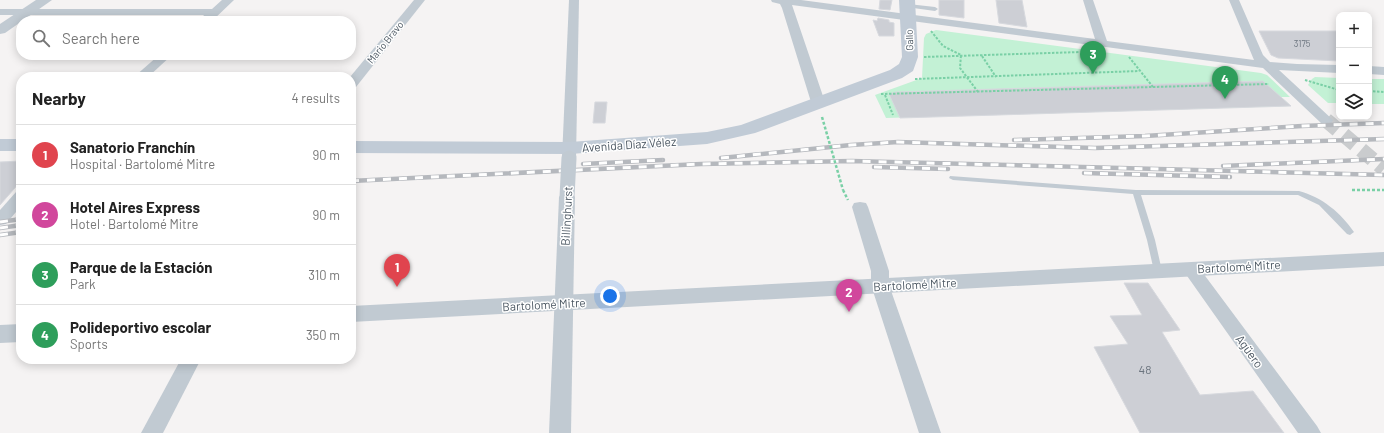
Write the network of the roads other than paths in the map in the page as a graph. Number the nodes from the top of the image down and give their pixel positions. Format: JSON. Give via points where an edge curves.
{"nodes":[{"id":1,"x":45,"y":0,"type":"edge"},
{"id":2,"x":229,"y":0,"type":"edge"},
{"id":3,"x":420,"y":0,"type":"edge"},
{"id":4,"x":574,"y":0,"type":"edge"},
{"id":5,"x":781,"y":0,"type":"edge"},
{"id":6,"x":1088,"y":0,"type":"edge"},
{"id":7,"x":1234,"y":0,"type":"edge"},
{"id":8,"x":908,"y":8,"type":"edge"},
{"id":9,"x":0,"y":12,"type":"edge"},
{"id":10,"x":27,"y":12,"type":"junction"},
{"id":11,"x":215,"y":12,"type":"junction"},
{"id":12,"x":21,"y":16,"type":"edge"},
{"id":13,"x":211,"y":16,"type":"edge"},
{"id":14,"x":16,"y":19,"type":"edge"},
{"id":15,"x":0,"y":30,"type":"edge"},
{"id":16,"x":1102,"y":43,"type":"junction"},
{"id":17,"x":160,"y":60,"type":"edge"},
{"id":18,"x":1265,"y":65,"type":"junction"},
{"id":19,"x":1336,"y":69,"type":"edge"},
{"id":20,"x":1372,"y":70,"type":"edge"},
{"id":21,"x":1384,"y":71,"type":"edge"},
{"id":22,"x":146,"y":72,"type":"edge"},
{"id":23,"x":904,"y":77,"type":"joint"},
{"id":24,"x":356,"y":78,"type":"edge"},
{"id":25,"x":820,"y":110,"type":"junction"},
{"id":26,"x":1326,"y":120,"type":"tunnel mouth"},
{"id":27,"x":0,"y":145,"type":"edge"},
{"id":28,"x":16,"y":145,"type":"edge"},
{"id":29,"x":356,"y":147,"type":"edge"},
{"id":30,"x":570,"y":153,"type":"junction"},
{"id":31,"x":953,"y":178,"type":"dead end"},
{"id":32,"x":1136,"y":192,"type":"junction"},
{"id":33,"x":16,"y":202,"type":"edge"},
{"id":34,"x":860,"y":207,"type":"dead end"},
{"id":35,"x":0,"y":220,"type":"edge"},
{"id":36,"x":1350,"y":232,"type":"dead end"},
{"id":37,"x":1384,"y":259,"type":"edge"},
{"id":38,"x":1191,"y":269,"type":"junction"},
{"id":39,"x":1158,"y":271,"type":"junction"},
{"id":40,"x":880,"y":286,"type":"junction"},
{"id":41,"x":563,"y":303,"type":"junction"},
{"id":42,"x":356,"y":314,"type":"edge"},
{"id":43,"x":16,"y":333,"type":"edge"},
{"id":44,"x":0,"y":334,"type":"edge"},
{"id":45,"x":188,"y":364,"type":"edge"},
{"id":46,"x":152,"y":433,"type":"edge"},
{"id":47,"x":560,"y":433,"type":"edge"},
{"id":48,"x":930,"y":433,"type":"edge"},
{"id":49,"x":1310,"y":433,"type":"edge"}],
"edges":[{"from":1,"to":10,"type":"street"},
{"from":2,"to":11,"type":"street"},
{"from":3,"to":24,"type":"street","name":"Mario Bravo"},
{"from":4,"to":30,"type":"street","name":"Billinghurst"},
{"from":5,"to":8,"type":"street"},
{"from":5,"to":25,"type":"street","via":[[788,8]]},
{"from":6,"to":16,"type":"street"},
{"from":7,"to":18,"type":"street","via":[[1258,57]]},
{"from":8,"to":16,"type":"street"},
{"from":8,"to":23,"type":"main road","name":"Gallo","via":[[909,64],[904,70]]},
{"from":9,"to":10,"type":"street"},
{"from":10,"to":11,"type":"street"},
{"from":10,"to":12,"type":"street"},
{"from":11,"to":13,"type":"street"},
{"from":14,"to":15,"type":"street"},
{"from":16,"to":18,"type":"street"},
{"from":17,"to":22,"type":"street"},
{"from":18,"to":19,"type":"street"},
{"from":18,"to":26,"type":"street"},
{"from":20,"to":21,"type":"street"},
{"from":23,"to":25,"type":"main road","name":"Avenida Díaz Vélez"},
{"from":25,"to":30,"type":"main road","name":"Avenida Díaz Vélez","via":[[725,136]]},
{"from":27,"to":28,"type":"main road"},
{"from":29,"to":30,"type":"main road","name":"Avenida Díaz Vélez"},
{"from":30,"to":41,"type":"street","name":"Billinghurst","bridge":true},
{"from":31,"to":32,"type":"lane"},
{"from":32,"to":36,"type":"lane","via":[[1299,193],[1322,202]]},
{"from":32,"to":39,"type":"lane"},
{"from":33,"to":35,"type":"street"},
{"from":34,"to":40,"type":"street","via":[[880,271]]},
{"from":37,"to":38,"type":"street","name":"Bartolomé Mitre"},
{"from":38,"to":39,"type":"street","name":"Bartolomé Mitre"},
{"from":38,"to":49,"type":"street","name":"Agüero"},
{"from":39,"to":40,"type":"street","name":"Bartolomé Mitre"},
{"from":40,"to":41,"type":"street","name":"Bartolomé Mitre"},
{"from":40,"to":48,"type":"street"},
{"from":41,"to":42,"type":"street","name":"Bartolomé Mitre"},
{"from":41,"to":47,"type":"street","name":"Billinghurst"},
{"from":43,"to":44,"type":"street"},
{"from":45,"to":46,"type":"street"}]}
